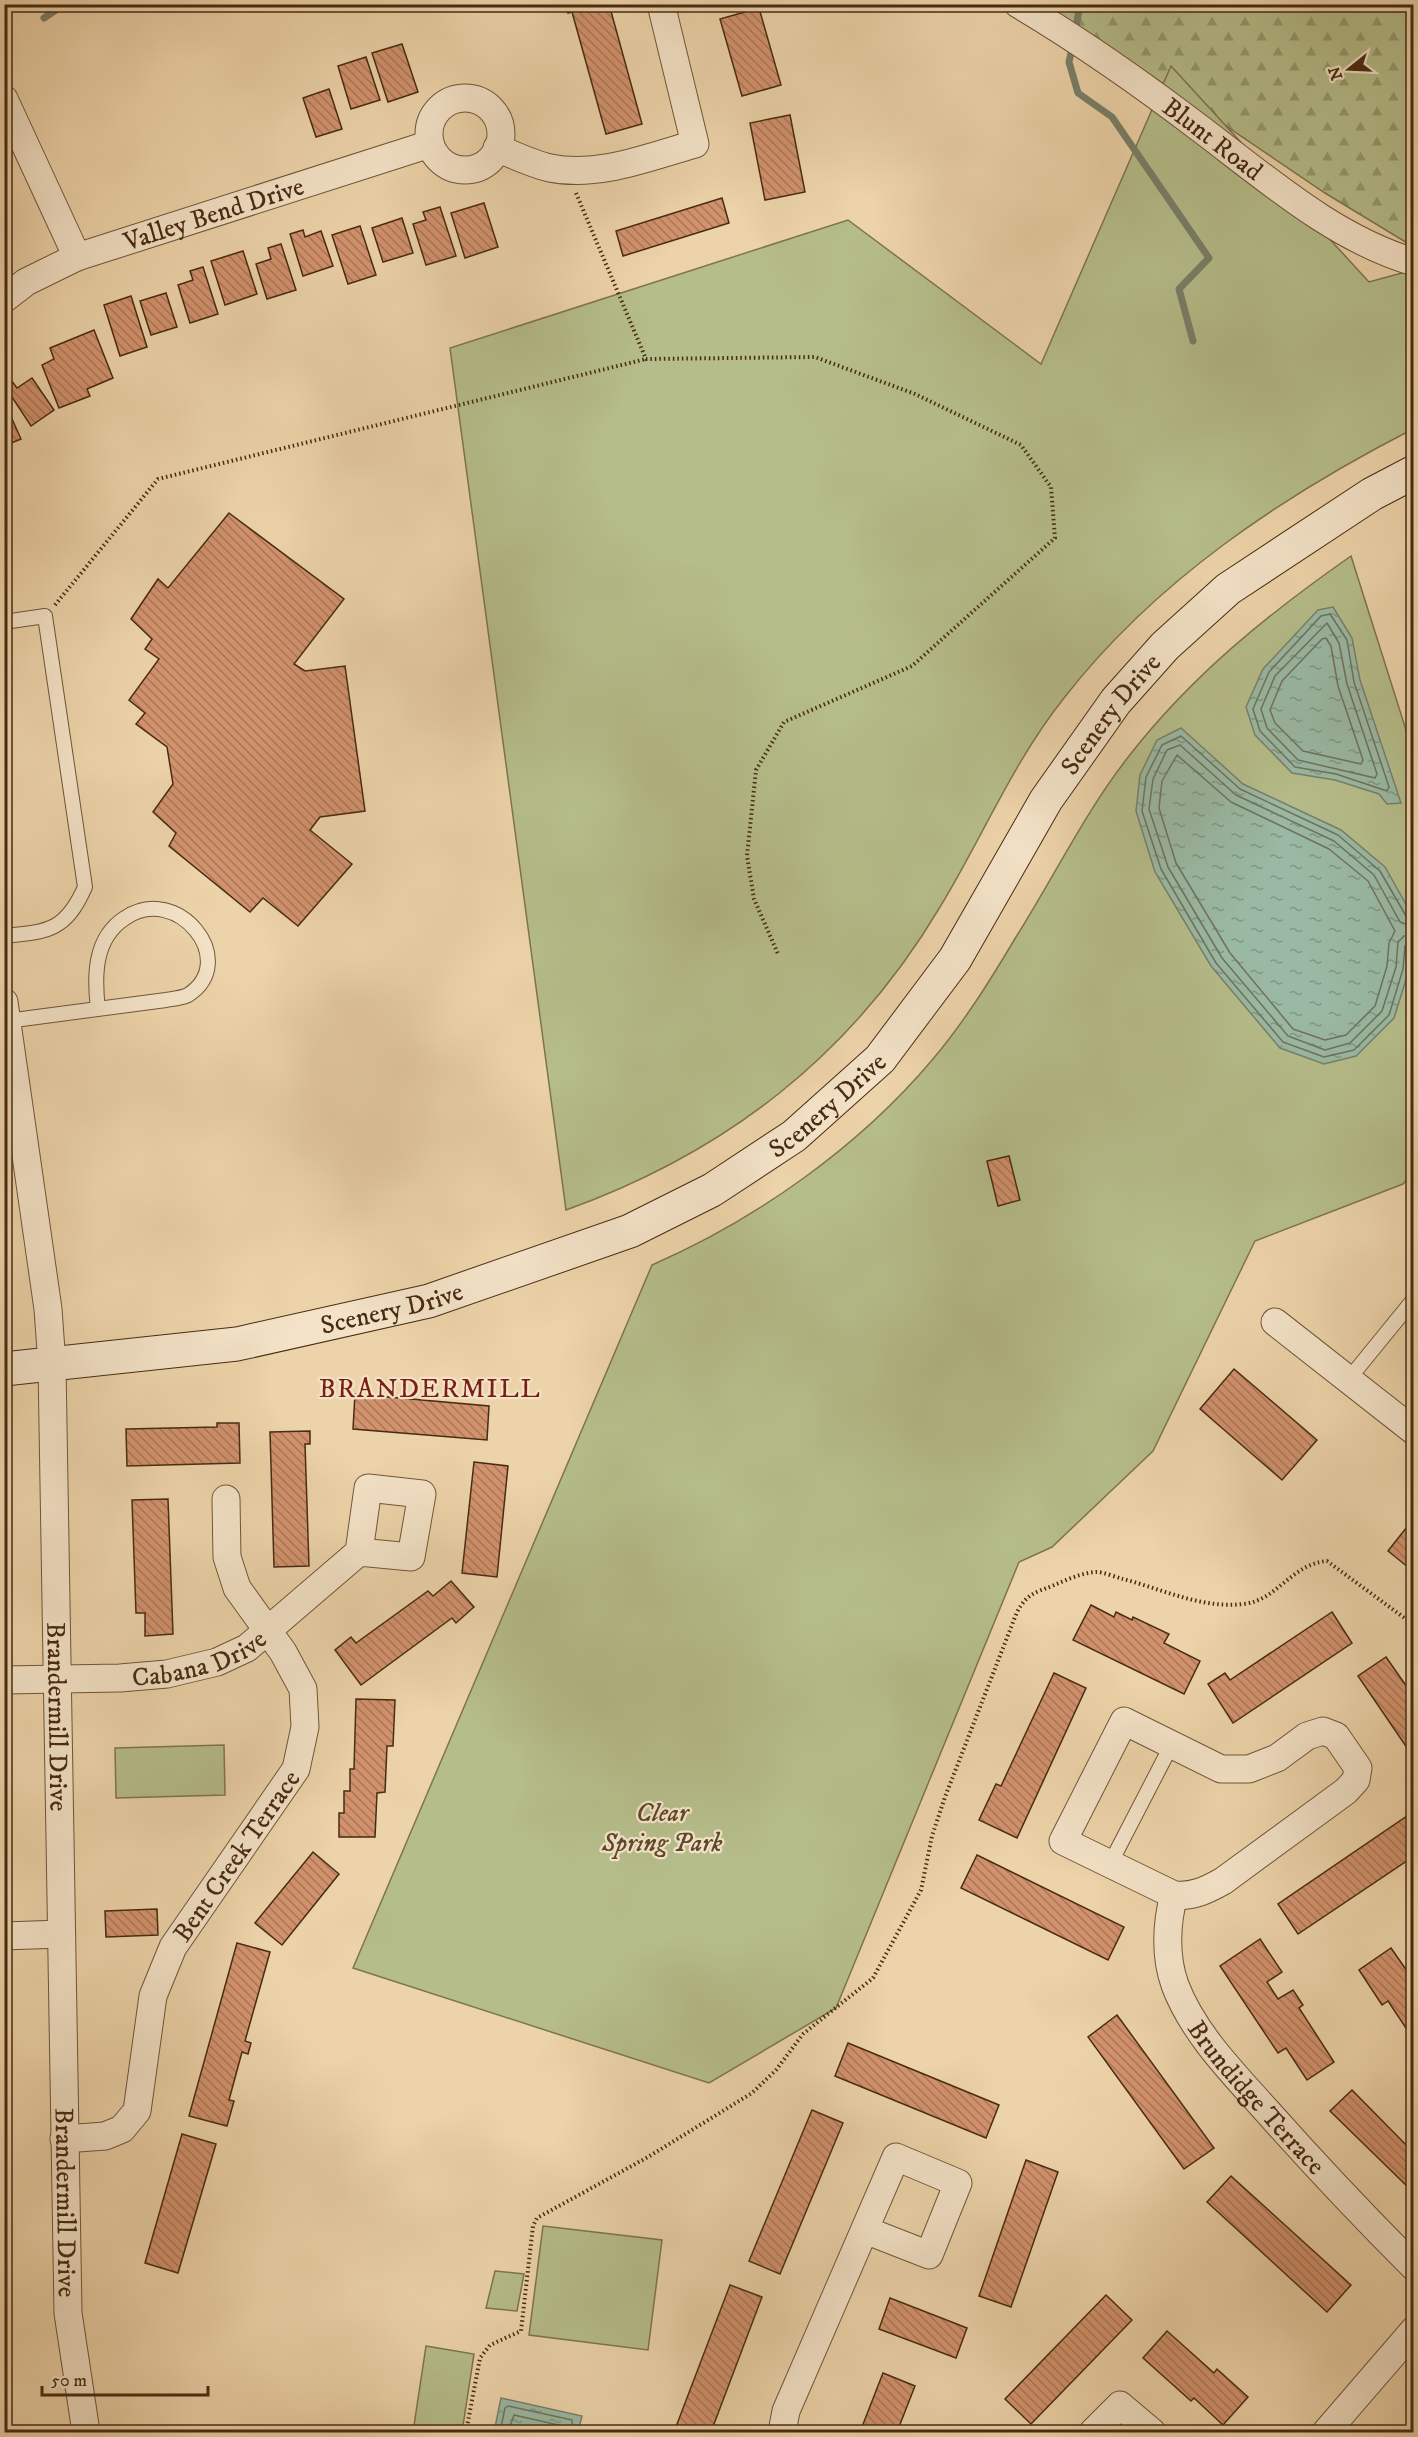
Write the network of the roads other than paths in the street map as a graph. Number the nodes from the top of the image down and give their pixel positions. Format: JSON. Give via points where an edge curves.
{"nodes":[{"id":1,"x":661,"y":4,"type":"edge"},
{"id":2,"x":1018,"y":4,"type":"edge"},
{"id":3,"x":4,"y":99,"type":"edge"},
{"id":4,"x":430,"y":144,"type":"junction"},
{"id":5,"x":497,"y":148,"type":"junction"},
{"id":6,"x":77,"y":257,"type":"junction"},
{"id":7,"x":1413,"y":262,"type":"edge"},
{"id":8,"x":4,"y":299,"type":"edge"},
{"id":9,"x":1413,"y":472,"type":"edge"},
{"id":10,"x":4,"y":622,"type":"edge"},
{"id":11,"x":4,"y":936,"type":"edge"},
{"id":12,"x":98,"y":1009,"type":"junction"},
{"id":13,"x":6,"y":1012,"type":"edge"},
{"id":14,"x":1413,"y":1299,"type":"edge"},
{"id":15,"x":1275,"y":1322,"type":"dead end"},
{"id":16,"x":52,"y":1365,"type":"junction"},
{"id":17,"x":4,"y":1369,"type":"edge"},
{"id":18,"x":1348,"y":1380,"type":"junction"},
{"id":19,"x":1413,"y":1431,"type":"edge"},
{"id":20,"x":226,"y":1498,"type":"dead end"},
{"id":21,"x":359,"y":1552,"type":"dead end"},
{"id":22,"x":266,"y":1630,"type":"junction"},
{"id":23,"x":58,"y":1679,"type":"junction"},
{"id":24,"x":4,"y":1680,"type":"edge"},
{"id":25,"x":1172,"y":1744,"type":"junction"},
{"id":26,"x":1110,"y":1864,"type":"junction"},
{"id":27,"x":1174,"y":1895,"type":"junction"},
{"id":28,"x":62,"y":1934,"type":"junction"},
{"id":29,"x":4,"y":1936,"type":"edge"},
{"id":30,"x":64,"y":2139,"type":"junction"},
{"id":31,"x":865,"y":2230,"type":"dead end"},
{"id":32,"x":1413,"y":2267,"type":"edge"},
{"id":33,"x":1413,"y":2330,"type":"edge"},
{"id":34,"x":86,"y":2433,"type":"edge"},
{"id":35,"x":782,"y":2433,"type":"edge"},
{"id":36,"x":1093,"y":2433,"type":"edge"},
{"id":37,"x":1152,"y":2433,"type":"edge"},
{"id":38,"x":1326,"y":2433,"type":"edge"}],
"edges":[{"from":1,"to":5,"type":"street","via":[[695,144],[627,163],[566,170]]},
{"from":2,"to":7,"type":"street","name":"Blunt Road","via":[[1150,91],[1280,189],[1380,252]]},
{"from":3,"to":6,"type":"street"},
{"from":4,"to":5,"type":"street","via":[[445,164],[470,170],[487,163]]},
{"from":4,"to":5,"type":"street","via":[[433,116],[448,102],[461,98],[487,106],[497,118],[501,133]]},
{"from":4,"to":6,"type":"street","name":"Valley Bend Drive"},
{"from":6,"to":8,"type":"street","name":"Valley Bend Drive","via":[[26,282]]},
{"from":9,"to":16,"type":"street","name":"Scenery Drive","via":[[1372,494],[1228,589],[1165,646],[1116,701],[1046,800],[956,959],[880,1059],[794,1136],[721,1184],[630,1231],[429,1300],[237,1344]]},
{"from":10,"to":11,"type":"lane","via":[[45,616],[86,887],[75,910],[52,929]]},
{"from":12,"to":12,"type":"lane","via":[[187,996],[205,979],[209,957],[200,934],[180,916],[158,907],[135,910],[112,926],[98,956]]},
{"from":12,"to":13,"type":"lane"},
{"from":13,"to":16,"type":"street","name":"Brandermill Drive","via":[[48,1309]]},
{"from":14,"to":18,"type":"lane"},
{"from":15,"to":18,"type":"street"},
{"from":16,"to":17,"type":"street","name":"Scenery Drive"},
{"from":16,"to":23,"type":"street","name":"Brandermill Drive"},
{"from":18,"to":19,"type":"street"},
{"from":20,"to":22,"type":"street","name":"Bent Creek Terrace","via":[[227,1557],[237,1588]]},
{"from":21,"to":22,"type":"street","name":"Cabana Drive"},
{"from":22,"to":23,"type":"street","name":"Cabana Drive","via":[[247,1648],[218,1662],[167,1674]]},
{"from":22,"to":30,"type":"street","name":"Bent Creek Terrace","via":[[284,1652],[303,1689],[305,1727],[296,1769],[173,1947],[153,1996],[137,2111],[122,2129],[105,2136]]},
{"from":23,"to":24,"type":"street","name":"Cabana Drive"},
{"from":23,"to":28,"type":"street","name":"Brandermill Drive"},
{"from":25,"to":26,"type":"lane"},
{"from":25,"to":26,"type":"street","via":[[1124,1721],[1063,1841]]},
{"from":25,"to":27,"type":"street","via":[[1221,1769],[1249,1769],[1277,1758],[1307,1736],[1323,1731],[1336,1736],[1358,1768],[1356,1780],[1346,1791],[1223,1881],[1205,1891]]},
{"from":26,"to":27,"type":"street"},
{"from":27,"to":32,"type":"street","name":"Brundidge Terrace","via":[[1167,1921],[1169,1950],[1175,1984],[1192,2020],[1239,2080]]},
{"from":28,"to":29,"type":"street"},
{"from":28,"to":30,"type":"street","name":"Brandermill Drive"},
{"from":30,"to":34,"type":"street","name":"Brandermill Drive","via":[[68,2313]]},
{"from":31,"to":35,"type":"street","via":[[786,2411]]},
{"from":33,"to":38,"type":"street"},
{"from":36,"to":37,"type":"street","via":[[1120,2405]]}]}
